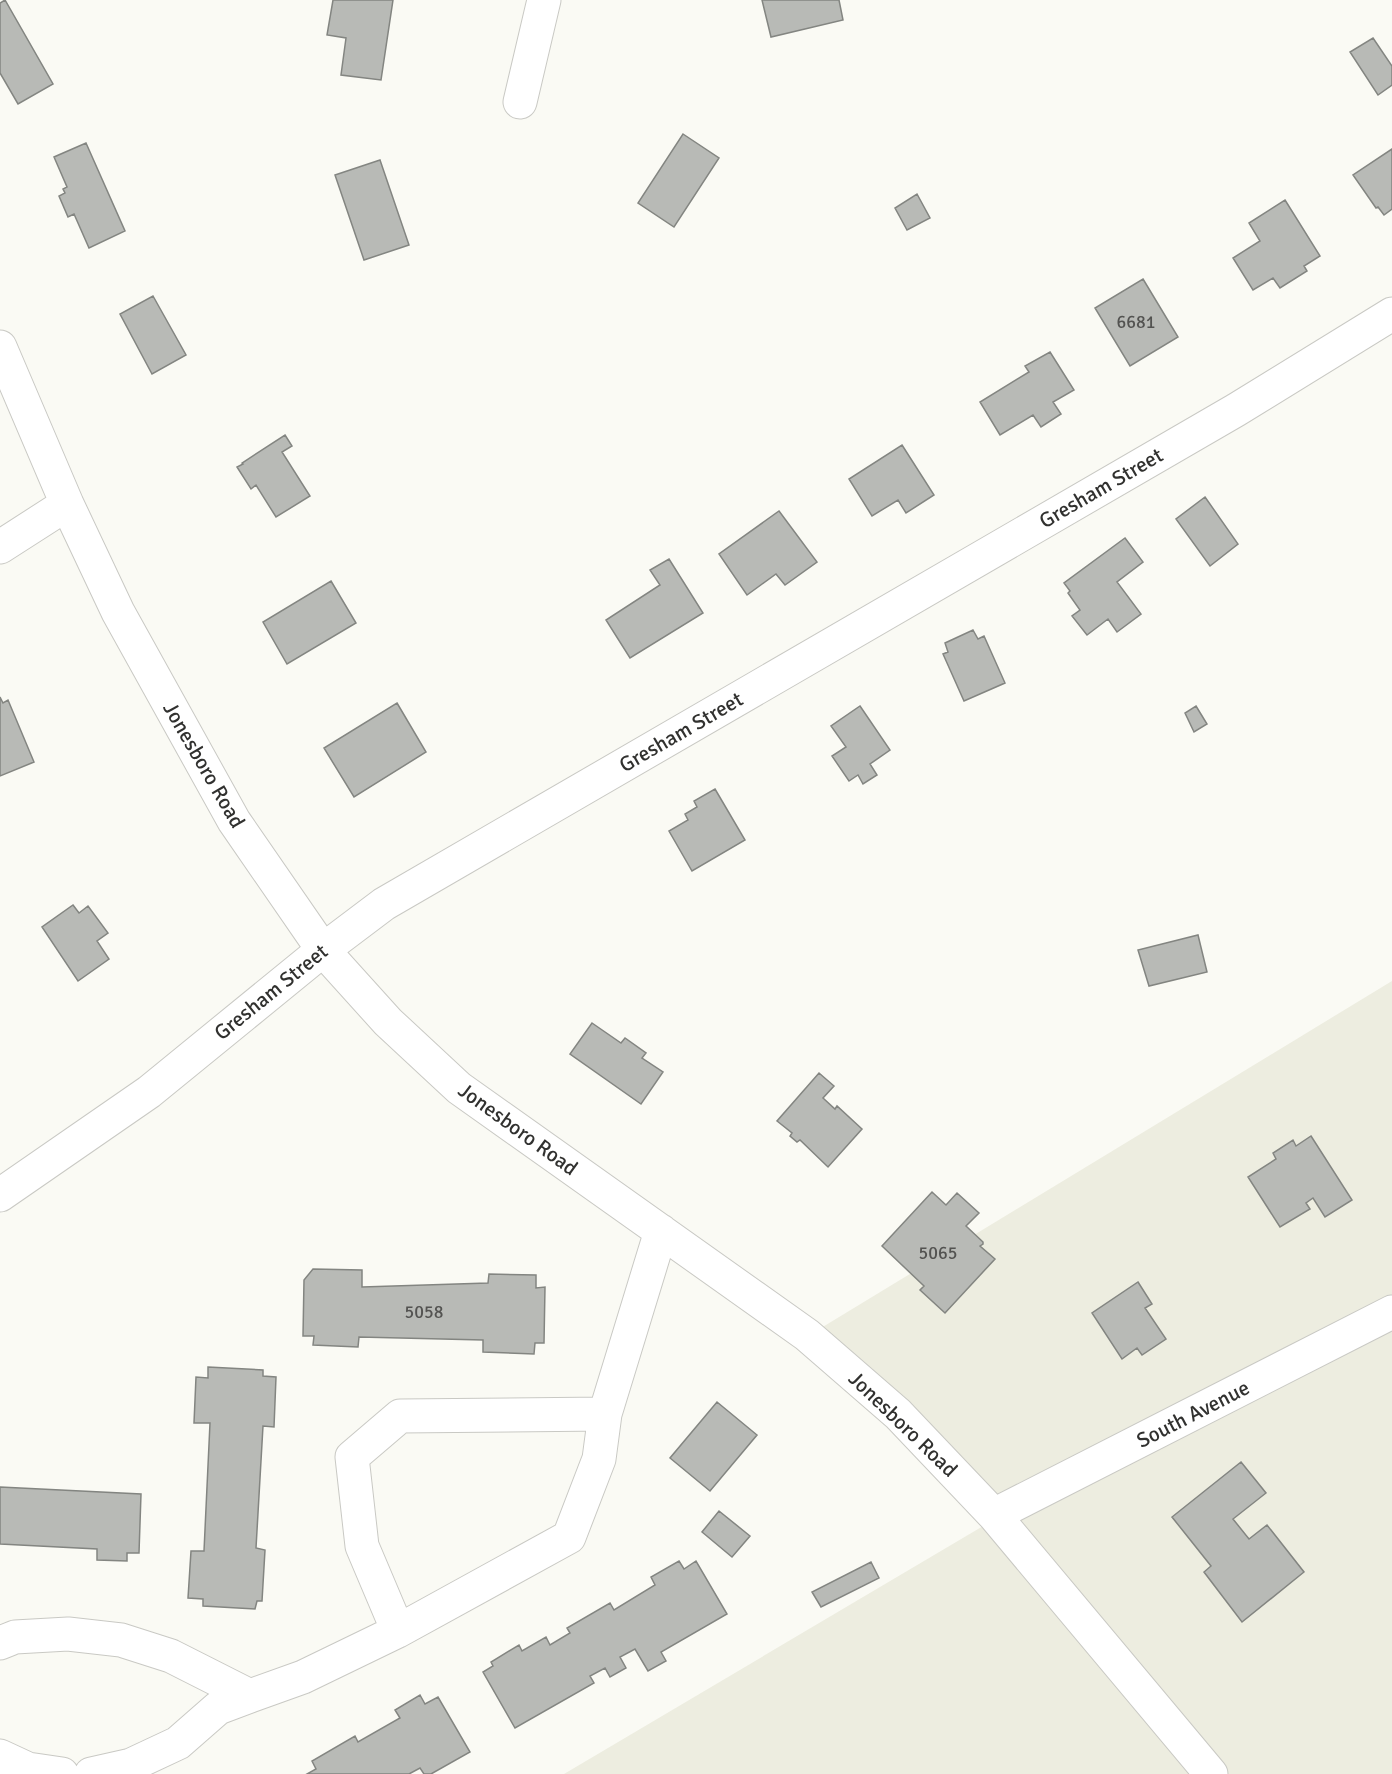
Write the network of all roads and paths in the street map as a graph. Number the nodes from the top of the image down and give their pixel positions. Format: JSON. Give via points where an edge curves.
{"nodes":[{"id":1,"x":544,"y":0,"type":"edge"},
{"id":2,"x":520,"y":102,"type":"dead end"},
{"id":3,"x":1392,"y":314,"type":"edge"},
{"id":4,"x":0,"y":347,"type":"edge"},
{"id":5,"x":67,"y":504,"type":"junction"},
{"id":6,"x":0,"y":547,"type":"edge"},
{"id":7,"x":323,"y":950,"type":"junction"},
{"id":8,"x":0,"y":1195,"type":"edge"},
{"id":9,"x":661,"y":1231,"type":"junction"},
{"id":10,"x":1392,"y":1312,"type":"edge"},
{"id":11,"x":605,"y":1414,"type":"junction"},
{"id":12,"x":994,"y":1515,"type":"junction"},
{"id":13,"x":398,"y":1631,"type":"junction"},
{"id":14,"x":0,"y":1642,"type":"edge"},
{"id":15,"x":250,"y":1696,"type":"junction"},
{"id":16,"x":0,"y":1756,"type":"edge"},
{"id":17,"x":62,"y":1774,"type":"edge"},
{"id":18,"x":91,"y":1774,"type":"edge"},
{"id":19,"x":1211,"y":1774,"type":"edge"}],
"edges":[{"from":1,"to":2,"type":"street"},
{"from":3,"to":7,"type":"street","name":"Gresham Street","via":[[1226,416],[384,904]]},
{"from":4,"to":5,"type":"street","name":"Jonesboro Road"},
{"from":5,"to":6,"type":"street"},
{"from":5,"to":7,"type":"street","name":"Jonesboro Road","via":[[118,612],[234,821]]},
{"from":7,"to":8,"type":"street","name":"Gresham Street","via":[[149,1092]]},
{"from":7,"to":9,"type":"street","name":"Jonesboro Road","via":[[388,1022],[459,1088]]},
{"from":9,"to":11,"type":"street"},
{"from":9,"to":12,"type":"street","name":"Jonesboro Road","via":[[807,1335],[898,1414]]},
{"from":10,"to":12,"type":"street","name":"South Avenue"},
{"from":11,"to":13,"type":"street","via":[[599,1459],[569,1537]]},
{"from":11,"to":13,"type":"street","via":[[400,1416],[352,1457],[362,1546]]},
{"from":12,"to":19,"type":"street","name":"Jonesboro Road"},
{"from":13,"to":15,"type":"street","via":[[303,1677]]},
{"from":14,"to":15,"type":"street","via":[[15,1636],[68,1634],[120,1640],[171,1656]]},
{"from":15,"to":18,"type":"street","via":[[218,1708],[178,1743],[131,1765]]},
{"from":16,"to":17,"type":"street","via":[[28,1769]]}]}
